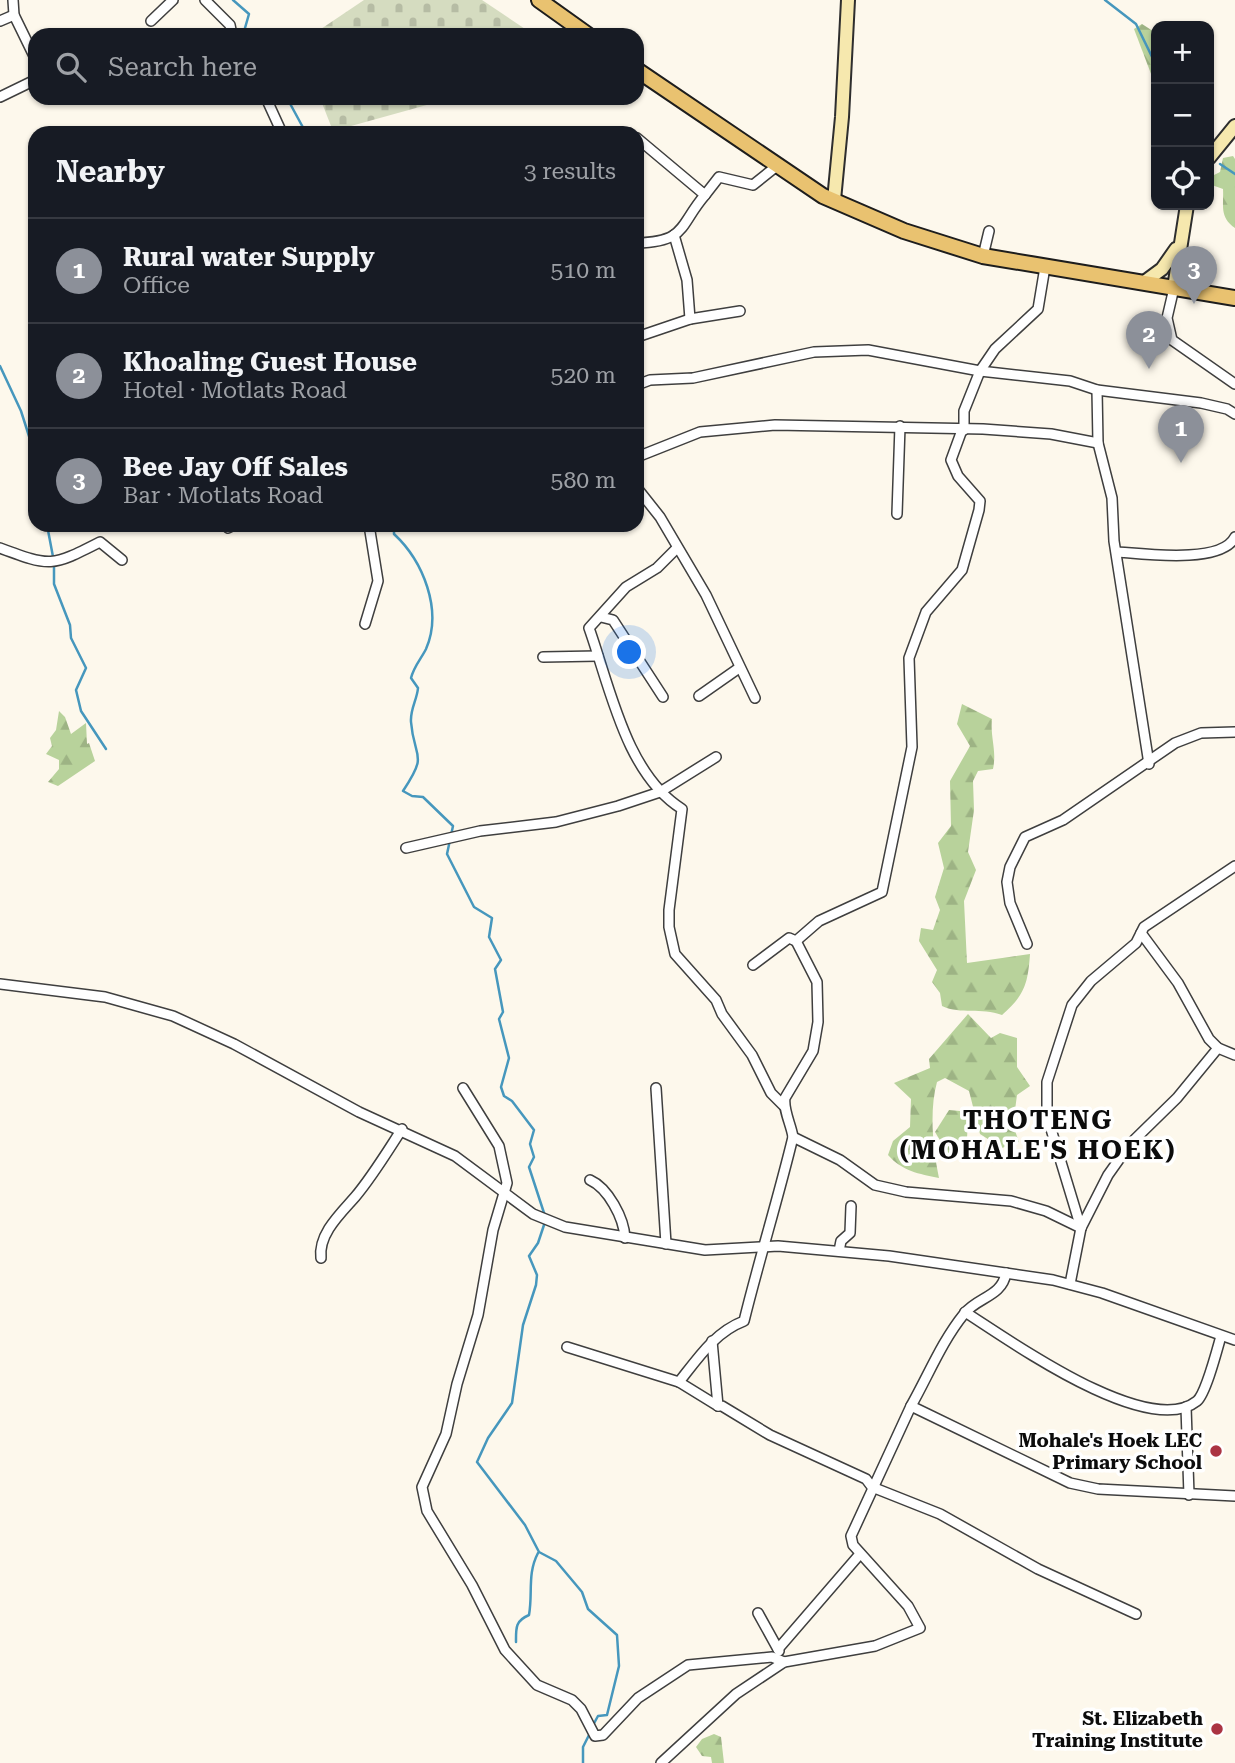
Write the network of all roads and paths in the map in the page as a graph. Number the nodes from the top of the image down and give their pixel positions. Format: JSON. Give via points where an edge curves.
{"nodes":[{"id":1,"x":13,"y":0,"type":"edge"},
{"id":2,"x":173,"y":0,"type":"edge"},
{"id":3,"x":205,"y":0,"type":"edge"},
{"id":4,"x":539,"y":0,"type":"edge"},
{"id":5,"x":848,"y":0,"type":"edge"},
{"id":6,"x":15,"y":15,"type":"junction"},
{"id":7,"x":0,"y":21,"type":"edge"},
{"id":8,"x":150,"y":21,"type":"dead end"},
{"id":9,"x":231,"y":28,"type":"edge"},
{"id":10,"x":579,"y":28,"type":"edge"},
{"id":11,"x":28,"y":43,"type":"edge"},
{"id":12,"x":644,"y":75,"type":"edge"},
{"id":13,"x":28,"y":83,"type":"edge"},
{"id":14,"x":0,"y":97,"type":"edge"},
{"id":15,"x":269,"y":105,"type":"edge"},
{"id":16,"x":279,"y":126,"type":"edge"},
{"id":17,"x":1235,"y":126,"type":"edge"},
{"id":18,"x":644,"y":144,"type":"edge"},
{"id":19,"x":1214,"y":152,"type":"edge"},
{"id":20,"x":778,"y":165,"type":"junction"},
{"id":21,"x":705,"y":195,"type":"junction"},
{"id":22,"x":834,"y":201,"type":"junction"},
{"id":23,"x":1186,"y":210,"type":"edge"},
{"id":24,"x":989,"y":231,"type":"dead end"},
{"id":25,"x":674,"y":236,"type":"junction"},
{"id":26,"x":644,"y":242,"type":"edge"},
{"id":27,"x":1179,"y":247,"type":"junction"},
{"id":28,"x":983,"y":256,"type":"junction"},
{"id":29,"x":1045,"y":267,"type":"junction"},
{"id":30,"x":1143,"y":284,"type":"junction"},
{"id":31,"x":1174,"y":288,"type":"junction"},
{"id":32,"x":1209,"y":294,"type":"junction"},
{"id":33,"x":1235,"y":298,"type":"edge"},
{"id":34,"x":740,"y":311,"type":"dead end"},
{"id":35,"x":690,"y":319,"type":"junction"},
{"id":36,"x":644,"y":335,"type":"edge"},
{"id":37,"x":980,"y":371,"type":"junction"},
{"id":38,"x":644,"y":382,"type":"edge"},
{"id":39,"x":1235,"y":384,"type":"edge"},
{"id":40,"x":1097,"y":390,"type":"junction"},
{"id":41,"x":1235,"y":414,"type":"edge"},
{"id":42,"x":900,"y":426,"type":"junction"},
{"id":43,"x":963,"y":430,"type":"junction"},
{"id":44,"x":1098,"y":443,"type":"junction"},
{"id":45,"x":644,"y":454,"type":"edge"},
{"id":46,"x":644,"y":496,"type":"edge"},
{"id":47,"x":897,"y":514,"type":"dead end"},
{"id":48,"x":370,"y":532,"type":"edge"},
{"id":49,"x":1235,"y":537,"type":"edge"},
{"id":50,"x":0,"y":548,"type":"edge"},
{"id":51,"x":677,"y":548,"type":"junction"},
{"id":52,"x":1118,"y":552,"type":"junction"},
{"id":53,"x":122,"y":560,"type":"dead end"},
{"id":54,"x":601,"y":617,"type":"junction"},
{"id":55,"x":365,"y":624,"type":"dead end"},
{"id":56,"x":598,"y":656,"type":"junction"},
{"id":57,"x":543,"y":657,"type":"dead end"},
{"id":58,"x":739,"y":668,"type":"junction"},
{"id":59,"x":663,"y":696,"type":"dead end"},
{"id":60,"x":699,"y":696,"type":"dead end"},
{"id":61,"x":755,"y":698,"type":"dead end"},
{"id":62,"x":1235,"y":732,"type":"edge"},
{"id":63,"x":716,"y":757,"type":"dead end"},
{"id":64,"x":1149,"y":764,"type":"junction"},
{"id":65,"x":660,"y":792,"type":"junction"},
{"id":66,"x":406,"y":848,"type":"dead end"},
{"id":67,"x":1235,"y":866,"type":"edge"},
{"id":68,"x":1141,"y":933,"type":"junction"},
{"id":69,"x":796,"y":941,"type":"junction"},
{"id":70,"x":1027,"y":944,"type":"dead end"},
{"id":71,"x":753,"y":965,"type":"dead end"},
{"id":72,"x":0,"y":984,"type":"edge"},
{"id":73,"x":1218,"y":1048,"type":"junction"},
{"id":74,"x":1235,"y":1055,"type":"edge"},
{"id":75,"x":463,"y":1088,"type":"dead end"},
{"id":76,"x":656,"y":1088,"type":"dead end"},
{"id":77,"x":783,"y":1105,"type":"junction"},
{"id":78,"x":402,"y":1129,"type":"junction"},
{"id":79,"x":793,"y":1138,"type":"junction"},
{"id":80,"x":590,"y":1180,"type":"dead end"},
{"id":81,"x":506,"y":1192,"type":"junction"},
{"id":82,"x":851,"y":1206,"type":"dead end"},
{"id":83,"x":1080,"y":1228,"type":"junction"},
{"id":84,"x":625,"y":1238,"type":"junction"},
{"id":85,"x":666,"y":1244,"type":"junction"},
{"id":86,"x":765,"y":1247,"type":"junction"},
{"id":87,"x":839,"y":1251,"type":"junction"},
{"id":88,"x":321,"y":1258,"type":"dead end"},
{"id":89,"x":1006,"y":1273,"type":"junction"},
{"id":90,"x":1070,"y":1283,"type":"junction"},
{"id":91,"x":965,"y":1312,"type":"junction"},
{"id":92,"x":1221,"y":1336,"type":"junction"},
{"id":93,"x":1235,"y":1340,"type":"edge"},
{"id":94,"x":712,"y":1341,"type":"junction"},
{"id":95,"x":567,"y":1347,"type":"dead end"},
{"id":96,"x":679,"y":1382,"type":"junction"},
{"id":97,"x":718,"y":1406,"type":"junction"},
{"id":98,"x":911,"y":1406,"type":"junction"},
{"id":99,"x":1186,"y":1407,"type":"junction"},
{"id":100,"x":872,"y":1487,"type":"junction"},
{"id":101,"x":1189,"y":1495,"type":"junction"},
{"id":102,"x":1235,"y":1496,"type":"edge"},
{"id":103,"x":860,"y":1554,"type":"junction"},
{"id":104,"x":758,"y":1613,"type":"dead end"},
{"id":105,"x":1136,"y":1614,"type":"dead end"},
{"id":106,"x":778,"y":1649,"type":"junction"},
{"id":107,"x":784,"y":1662,"type":"junction"},
{"id":108,"x":660,"y":1763,"type":"edge"}],
"edges":[{"from":1,"to":6,"type":"street"},
{"from":2,"to":8,"type":"street"},
{"from":3,"to":9,"type":"street"},
{"from":4,"to":10,"type":"main road"},
{"from":5,"to":22,"type":"main road"},
{"from":6,"to":7,"type":"street"},
{"from":6,"to":11,"type":"street"},
{"from":12,"to":20,"type":"main road"},
{"from":13,"to":14,"type":"street"},
{"from":15,"to":16,"type":"street"},
{"from":17,"to":19,"type":"main road"},
{"from":18,"to":21,"type":"street"},
{"from":20,"to":21,"type":"street","via":[[752,185],[719,177]]},
{"from":20,"to":22,"type":"main road"},
{"from":21,"to":25,"type":"street"},
{"from":22,"to":28,"type":"main road","via":[[904,231]]},
{"from":23,"to":27,"type":"main road"},
{"from":24,"to":28,"type":"street"},
{"from":25,"to":26,"type":"street"},
{"from":25,"to":35,"type":"street","via":[[687,281]]},
{"from":27,"to":30,"type":"main road"},
{"from":27,"to":31,"type":"main road"},
{"from":27,"to":32,"type":"main road","via":[[1195,284]]},
{"from":28,"to":29,"type":"main road"},
{"from":29,"to":30,"type":"main road"},
{"from":29,"to":37,"type":"street","via":[[1038,309],[995,349]]},
{"from":30,"to":31,"type":"main road"},
{"from":31,"to":32,"type":"main road"},
{"from":31,"to":39,"type":"street","via":[[1167,318],[1172,340]]},
{"from":32,"to":33,"type":"main road"},
{"from":34,"to":35,"type":"street"},
{"from":35,"to":36,"type":"street"},
{"from":37,"to":38,"type":"street","via":[[868,350],[814,352],[693,378]]},
{"from":37,"to":40,"type":"street","via":[[1070,381]]},
{"from":37,"to":43,"type":"street","via":[[964,411]]},
{"from":40,"to":41,"type":"street","via":[[1201,403]]},
{"from":40,"to":44,"type":"street"},
{"from":42,"to":43,"type":"street"},
{"from":42,"to":45,"type":"street","via":[[775,425],[700,432]]},
{"from":42,"to":47,"type":"street"},
{"from":43,"to":44,"type":"street"},
{"from":43,"to":69,"type":"street","via":[[951,460],[958,476],[980,501],[979,510],[962,570],[926,612],[909,658],[912,747],[882,892],[819,921]]},
{"from":44,"to":52,"type":"street","via":[[1108,476]]},
{"from":46,"to":51,"type":"street"},
{"from":48,"to":55,"type":"street","via":[[377,581]]},
{"from":49,"to":52,"type":"street","via":[[1222,551],[1200,554]]},
{"from":50,"to":53,"type":"street","via":[[36,563],[64,560],[100,542]]},
{"from":51,"to":54,"type":"street","via":[[657,568],[626,587]]},
{"from":51,"to":58,"type":"street","via":[[723,627]]},
{"from":52,"to":64,"type":"street"},
{"from":54,"to":56,"type":"street","via":[[589,628]]},
{"from":54,"to":59,"type":"street","via":[[613,620]]},
{"from":56,"to":57,"type":"street"},
{"from":56,"to":65,"type":"street","via":[[616,710]]},
{"from":58,"to":60,"type":"street"},
{"from":58,"to":61,"type":"street"},
{"from":62,"to":64,"type":"street","via":[[1201,733],[1175,743]]},
{"from":63,"to":65,"type":"street"},
{"from":64,"to":70,"type":"street","via":[[1063,820],[1025,837],[1007,882],[1010,903]]},
{"from":65,"to":66,"type":"street","via":[[579,817],[480,831]]},
{"from":65,"to":77,"type":"street","via":[[681,808],[669,910],[675,954],[716,1000],[771,1093]]},
{"from":67,"to":68,"type":"street"},
{"from":68,"to":73,"type":"street"},
{"from":68,"to":83,"type":"street","via":[[1072,1005],[1046,1083],[1047,1116]]},
{"from":69,"to":71,"type":"street","via":[[789,938]]},
{"from":69,"to":77,"type":"street","via":[[817,982],[818,1022],[813,1051]]},
{"from":72,"to":78,"type":"street","via":[[105,997],[173,1016],[359,1112]]},
{"from":73,"to":74,"type":"street"},
{"from":73,"to":83,"type":"street","via":[[1177,1098],[1130,1144]]},
{"from":75,"to":81,"type":"street","via":[[499,1146]]},
{"from":76,"to":85,"type":"street"},
{"from":77,"to":79,"type":"street"},
{"from":78,"to":81,"type":"street","via":[[455,1156]]},
{"from":78,"to":88,"type":"street","via":[[327,1232]]},
{"from":79,"to":83,"type":"street","via":[[841,1160],[875,1185],[1011,1201]]},
{"from":79,"to":86,"type":"street"},
{"from":80,"to":84,"type":"street","via":[[600,1184],[621,1218]]},
{"from":81,"to":84,"type":"street","via":[[545,1221]]},
{"from":81,"to":107,"type":"street","via":[[446,1434],[422,1488],[427,1511],[472,1585],[493,1632],[519,1669],[537,1685],[572,1700],[581,1709],[595,1736],[603,1735],[638,1698],[688,1665],[772,1657]]},
{"from":82,"to":87,"type":"street","via":[[850,1233],[841,1241]]},
{"from":83,"to":90,"type":"street"},
{"from":84,"to":85,"type":"street"},
{"from":85,"to":86,"type":"street","via":[[705,1250]]},
{"from":86,"to":87,"type":"street"},
{"from":86,"to":94,"type":"street","via":[[744,1321]]},
{"from":87,"to":89,"type":"street"},
{"from":89,"to":90,"type":"street"},
{"from":89,"to":91,"type":"street","via":[[995,1293]]},
{"from":90,"to":92,"type":"street"},
{"from":91,"to":98,"type":"street"},
{"from":91,"to":99,"type":"street","via":[[1090,1388],[1161,1411]]},
{"from":92,"to":93,"type":"street"},
{"from":92,"to":99,"type":"street","via":[[1199,1399]]},
{"from":94,"to":96,"type":"street"},
{"from":94,"to":97,"type":"street"},
{"from":95,"to":96,"type":"street"},
{"from":96,"to":97,"type":"street"},
{"from":97,"to":100,"type":"street","via":[[821,1461],[866,1479]]},
{"from":98,"to":100,"type":"street"},
{"from":98,"to":101,"type":"street","via":[[1070,1483]]},
{"from":99,"to":101,"type":"street"},
{"from":100,"to":103,"type":"street","via":[[851,1536]]},
{"from":100,"to":105,"type":"street","via":[[940,1514],[1038,1569]]},
{"from":101,"to":102,"type":"street"},
{"from":103,"to":106,"type":"street"},
{"from":103,"to":107,"type":"street","via":[[908,1606],[920,1628],[875,1646]]},
{"from":104,"to":106,"type":"street"},
{"from":106,"to":107,"type":"street"},
{"from":107,"to":108,"type":"street","via":[[736,1694]]}]}
